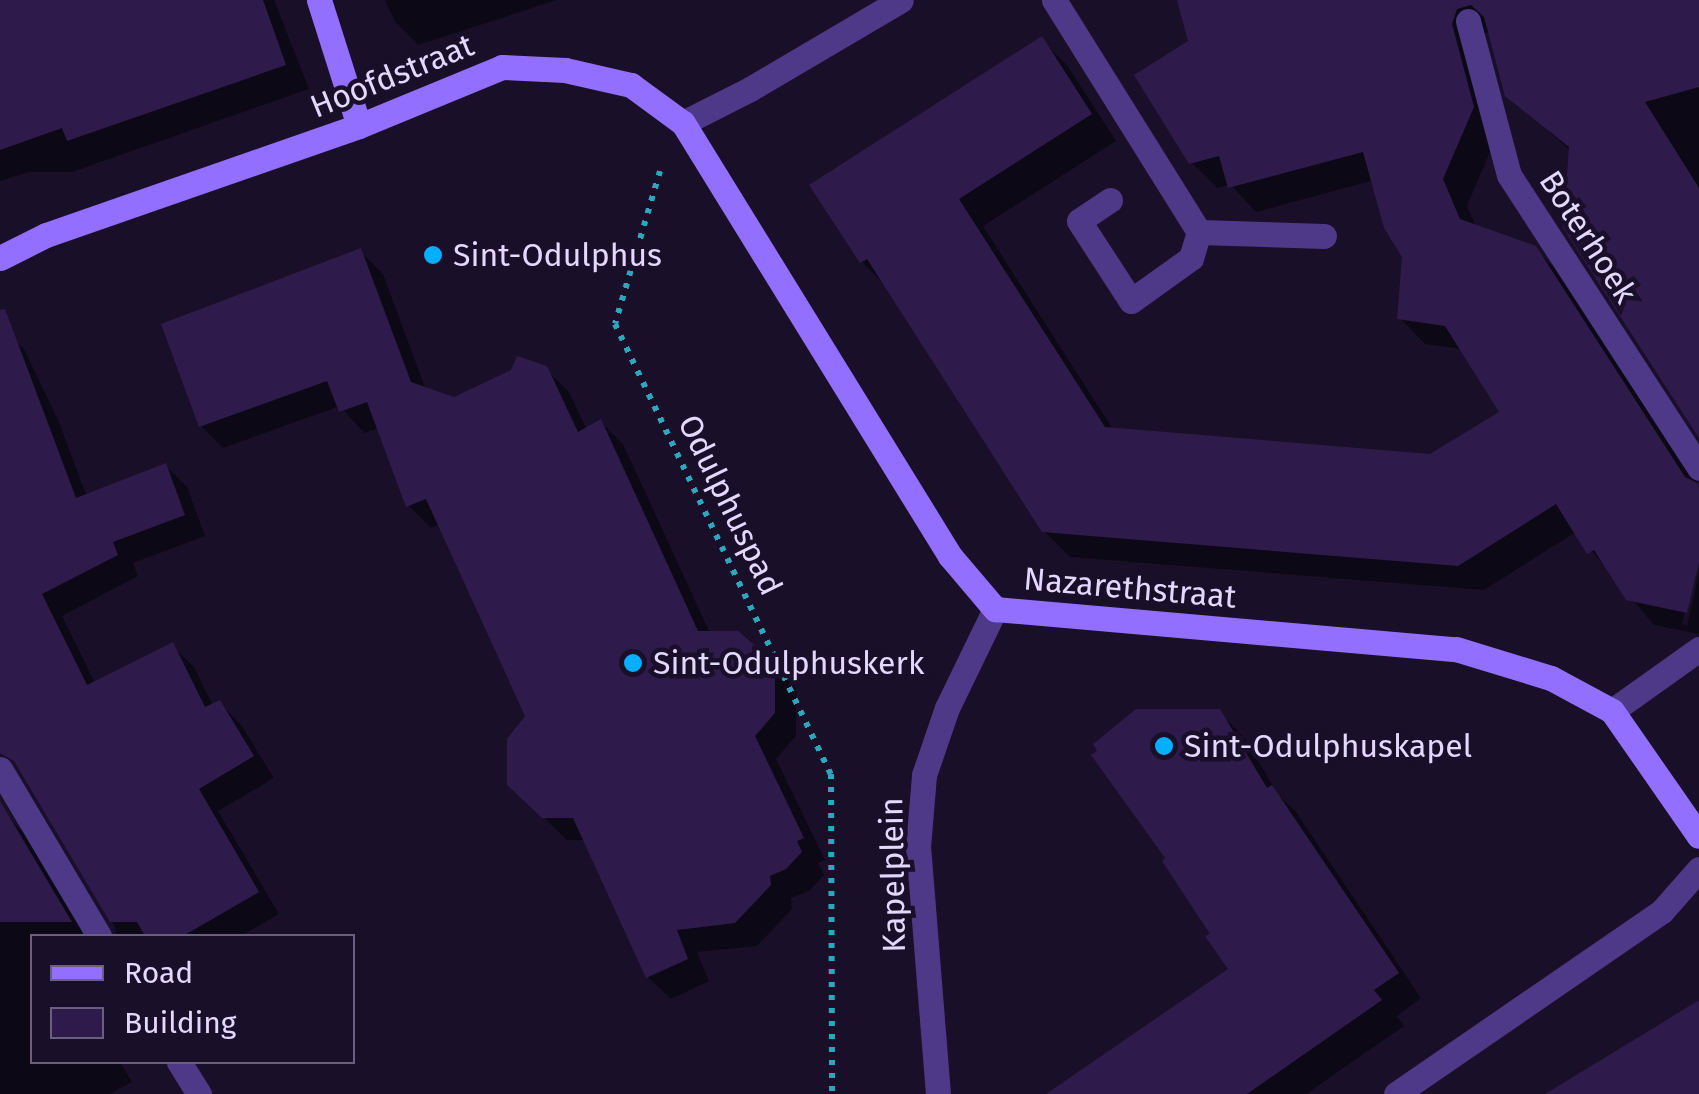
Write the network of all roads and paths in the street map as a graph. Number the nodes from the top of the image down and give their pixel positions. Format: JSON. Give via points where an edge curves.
{"nodes":[{"id":1,"x":319,"y":0,"type":"edge"},
{"id":2,"x":901,"y":0,"type":"edge"},
{"id":3,"x":1054,"y":0,"type":"edge"},
{"id":4,"x":1468,"y":21,"type":"dead end"},
{"id":5,"x":683,"y":123,"type":"junction"},
{"id":6,"x":360,"y":126,"type":"junction"},
{"id":7,"x":1110,"y":200,"type":"dead end"},
{"id":8,"x":1199,"y":232,"type":"junction"},
{"id":9,"x":1324,"y":236,"type":"dead end"},
{"id":10,"x":0,"y":258,"type":"edge"},
{"id":11,"x":1699,"y":468,"type":"edge"},
{"id":12,"x":995,"y":608,"type":"junction"},
{"id":13,"x":1699,"y":648,"type":"edge"},
{"id":14,"x":1612,"y":711,"type":"junction"},
{"id":15,"x":1,"y":773,"type":"edge"},
{"id":16,"x":1699,"y":836,"type":"edge"},
{"id":17,"x":1699,"y":869,"type":"edge"},
{"id":18,"x":98,"y":934,"type":"edge"},
{"id":19,"x":180,"y":1064,"type":"edge"},
{"id":20,"x":199,"y":1094,"type":"edge"},
{"id":21,"x":832,"y":1094,"type":"edge"},
{"id":22,"x":938,"y":1094,"type":"edge"},
{"id":23,"x":1396,"y":1094,"type":"edge"}],
"edges":[{"from":1,"to":6,"type":"street"},
{"from":2,"to":5,"type":"street"},
{"from":3,"to":8,"type":"street"},
{"from":4,"to":11,"type":"street","name":"Boterhoek","via":[[1509,175]]},
{"from":5,"to":6,"type":"street","name":"Hoofdstraat","via":[[631,85],[565,70],[502,67]]},
{"from":5,"to":12,"type":"street","name":"Nazarethstraat","via":[[950,556]]},
{"from":5,"to":21,"type":"path","name":"Odulphuspad","via":[[652,186],[615,324],[831,774]]},
{"from":6,"to":10,"type":"street","name":"Hoofdstraat","via":[[46,235]]},
{"from":7,"to":8,"type":"street","via":[[1079,221],[1130,301],[1191,258]]},
{"from":8,"to":9,"type":"street"},
{"from":12,"to":14,"type":"street","name":"Nazarethstraat","via":[[1456,649],[1551,678]]},
{"from":12,"to":22,"type":"street","name":"Kapelplein","via":[[947,708],[924,776],[918,847]]},
{"from":13,"to":14,"type":"street"},
{"from":14,"to":16,"type":"street","name":"Nazarethstraat"},
{"from":15,"to":18,"type":"street"},
{"from":17,"to":23,"type":"street","via":[[1662,911]]},
{"from":19,"to":20,"type":"street"}]}
